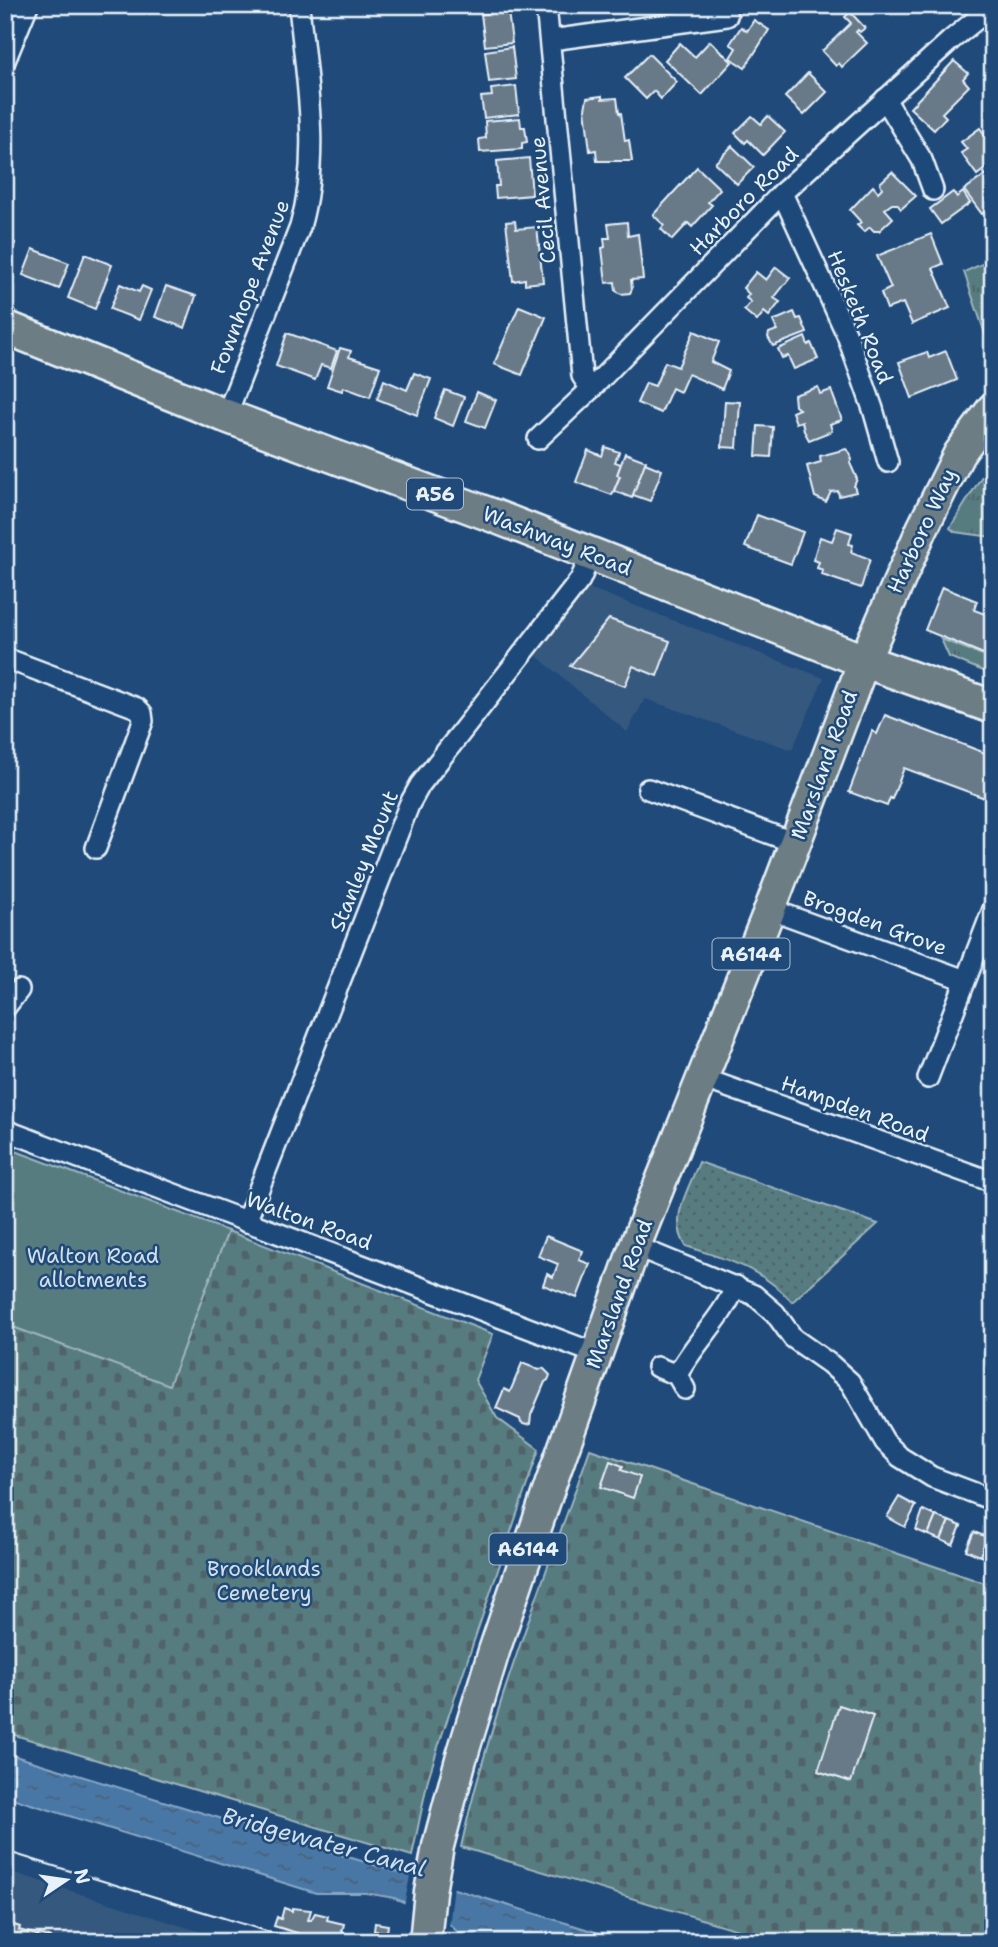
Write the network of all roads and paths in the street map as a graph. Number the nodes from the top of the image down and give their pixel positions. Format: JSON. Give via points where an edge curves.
{"nodes":[{"id":1,"x":27,"y":5,"type":"edge"},
{"id":2,"x":299,"y":5,"type":"edge"},
{"id":3,"x":546,"y":5,"type":"edge"},
{"id":4,"x":993,"y":6,"type":"edge"},
{"id":5,"x":727,"y":16,"type":"dead end"},
{"id":6,"x":551,"y":40,"type":"junction"},
{"id":7,"x":5,"y":61,"type":"edge"},
{"id":8,"x":885,"y":99,"type":"junction"},
{"id":9,"x":933,"y":190,"type":"dead end"},
{"id":10,"x":782,"y":193,"type":"junction"},
{"id":11,"x":5,"y":327,"type":"edge"},
{"id":12,"x":591,"y":389,"type":"junction"},
{"id":13,"x":993,"y":408,"type":"edge"},
{"id":14,"x":226,"y":416,"type":"junction"},
{"id":15,"x":538,"y":439,"type":"dead end"},
{"id":16,"x":888,"y":462,"type":"dead end"},
{"id":17,"x":591,"y":555,"type":"junction"},
{"id":18,"x":5,"y":658,"type":"edge"},
{"id":19,"x":864,"y":661,"type":"junction"},
{"id":20,"x":993,"y":708,"type":"edge"},
{"id":21,"x":648,"y":789,"type":"dead end"},
{"id":22,"x":795,"y":843,"type":"junction"},
{"id":23,"x":96,"y":848,"type":"dead end"},
{"id":24,"x":770,"y":909,"type":"junction"},
{"id":25,"x":993,"y":909,"type":"edge"},
{"id":26,"x":965,"y":980,"type":"junction"},
{"id":27,"x":19,"y":990,"type":"dead end"},
{"id":28,"x":5,"y":1008,"type":"edge"},
{"id":29,"x":702,"y":1078,"type":"junction"},
{"id":30,"x":928,"y":1078,"type":"dead end"},
{"id":31,"x":5,"y":1130,"type":"edge"},
{"id":32,"x":993,"y":1182,"type":"edge"},
{"id":33,"x":246,"y":1222,"type":"junction"},
{"id":34,"x":635,"y":1246,"type":"junction"},
{"id":35,"x":736,"y":1286,"type":"junction"},
{"id":36,"x":597,"y":1354,"type":"junction"},
{"id":37,"x":657,"y":1367,"type":"dead end"},
{"id":38,"x":992,"y":1499,"type":"edge"},
{"id":39,"x":425,"y":1942,"type":"edge"}],
"edges":[{"from":1,"to":7,"type":"street"},
{"from":2,"to":14,"type":"street","name":"Fownhope Avenue","via":[[311,126],[307,201]]},
{"from":3,"to":6,"type":"street","name":"Cecil Avenue"},
{"from":4,"to":8,"type":"street","name":"Harboro Road"},
{"from":5,"to":6,"type":"street"},
{"from":6,"to":12,"type":"street","name":"Cecil Avenue","via":[[582,376]]},
{"from":8,"to":9,"type":"street","via":[[922,160]]},
{"from":8,"to":10,"type":"street","name":"Harboro Road"},
{"from":10,"to":12,"type":"street","name":"Harboro Road"},
{"from":10,"to":16,"type":"street","name":"Hesketh Road","via":[[847,335]]},
{"from":11,"to":14,"type":"highway","name":"Washway Road","number":"A56"},
{"from":12,"to":15,"type":"street","name":"Harboro Road"},
{"from":13,"to":19,"type":"main road","name":"Harboro Way","number":"A6144","via":[[959,453]]},
{"from":14,"to":17,"type":"highway","name":"Washway Road","number":"A56"},
{"from":17,"to":19,"type":"highway","name":"Washway Road","number":"A56"},
{"from":17,"to":33,"type":"street","name":"Stanley Mount","via":[[580,580],[414,795]]},
{"from":18,"to":23,"type":"street","via":[[142,713],[143,721]]},
{"from":19,"to":20,"type":"highway","name":"Washway Road","number":"A56"},
{"from":19,"to":22,"type":"main road","name":"Marsland Road","number":"A6144"},
{"from":21,"to":22,"type":"street"},
{"from":22,"to":24,"type":"main road","name":"Marsland Road","number":"A6144"},
{"from":24,"to":26,"type":"street","name":"Brogden Grove"},
{"from":24,"to":29,"type":"main road","name":"Marsland Road","number":"A6144"},
{"from":25,"to":26,"type":"street"},
{"from":26,"to":30,"type":"street"},
{"from":27,"to":28,"type":"street"},
{"from":29,"to":32,"type":"street","name":"Hampden Road"},
{"from":29,"to":34,"type":"main road","name":"Marsland Road","number":"A6144"},
{"from":31,"to":33,"type":"street","name":"Walton Road"},
{"from":33,"to":36,"type":"street","name":"Walton Road"},
{"from":34,"to":35,"type":"street"},
{"from":34,"to":36,"type":"main road","name":"Marsland Road","number":"A6144"},
{"from":35,"to":37,"type":"street","via":[[726,1307],[695,1344],[681,1382]]},
{"from":35,"to":38,"type":"street","via":[[765,1304],[793,1338],[849,1382],[874,1426],[900,1457],[932,1477]]},
{"from":36,"to":39,"type":"main road","name":"Marsland Road","number":"A6144","via":[[494,1651],[449,1801]]}]}
